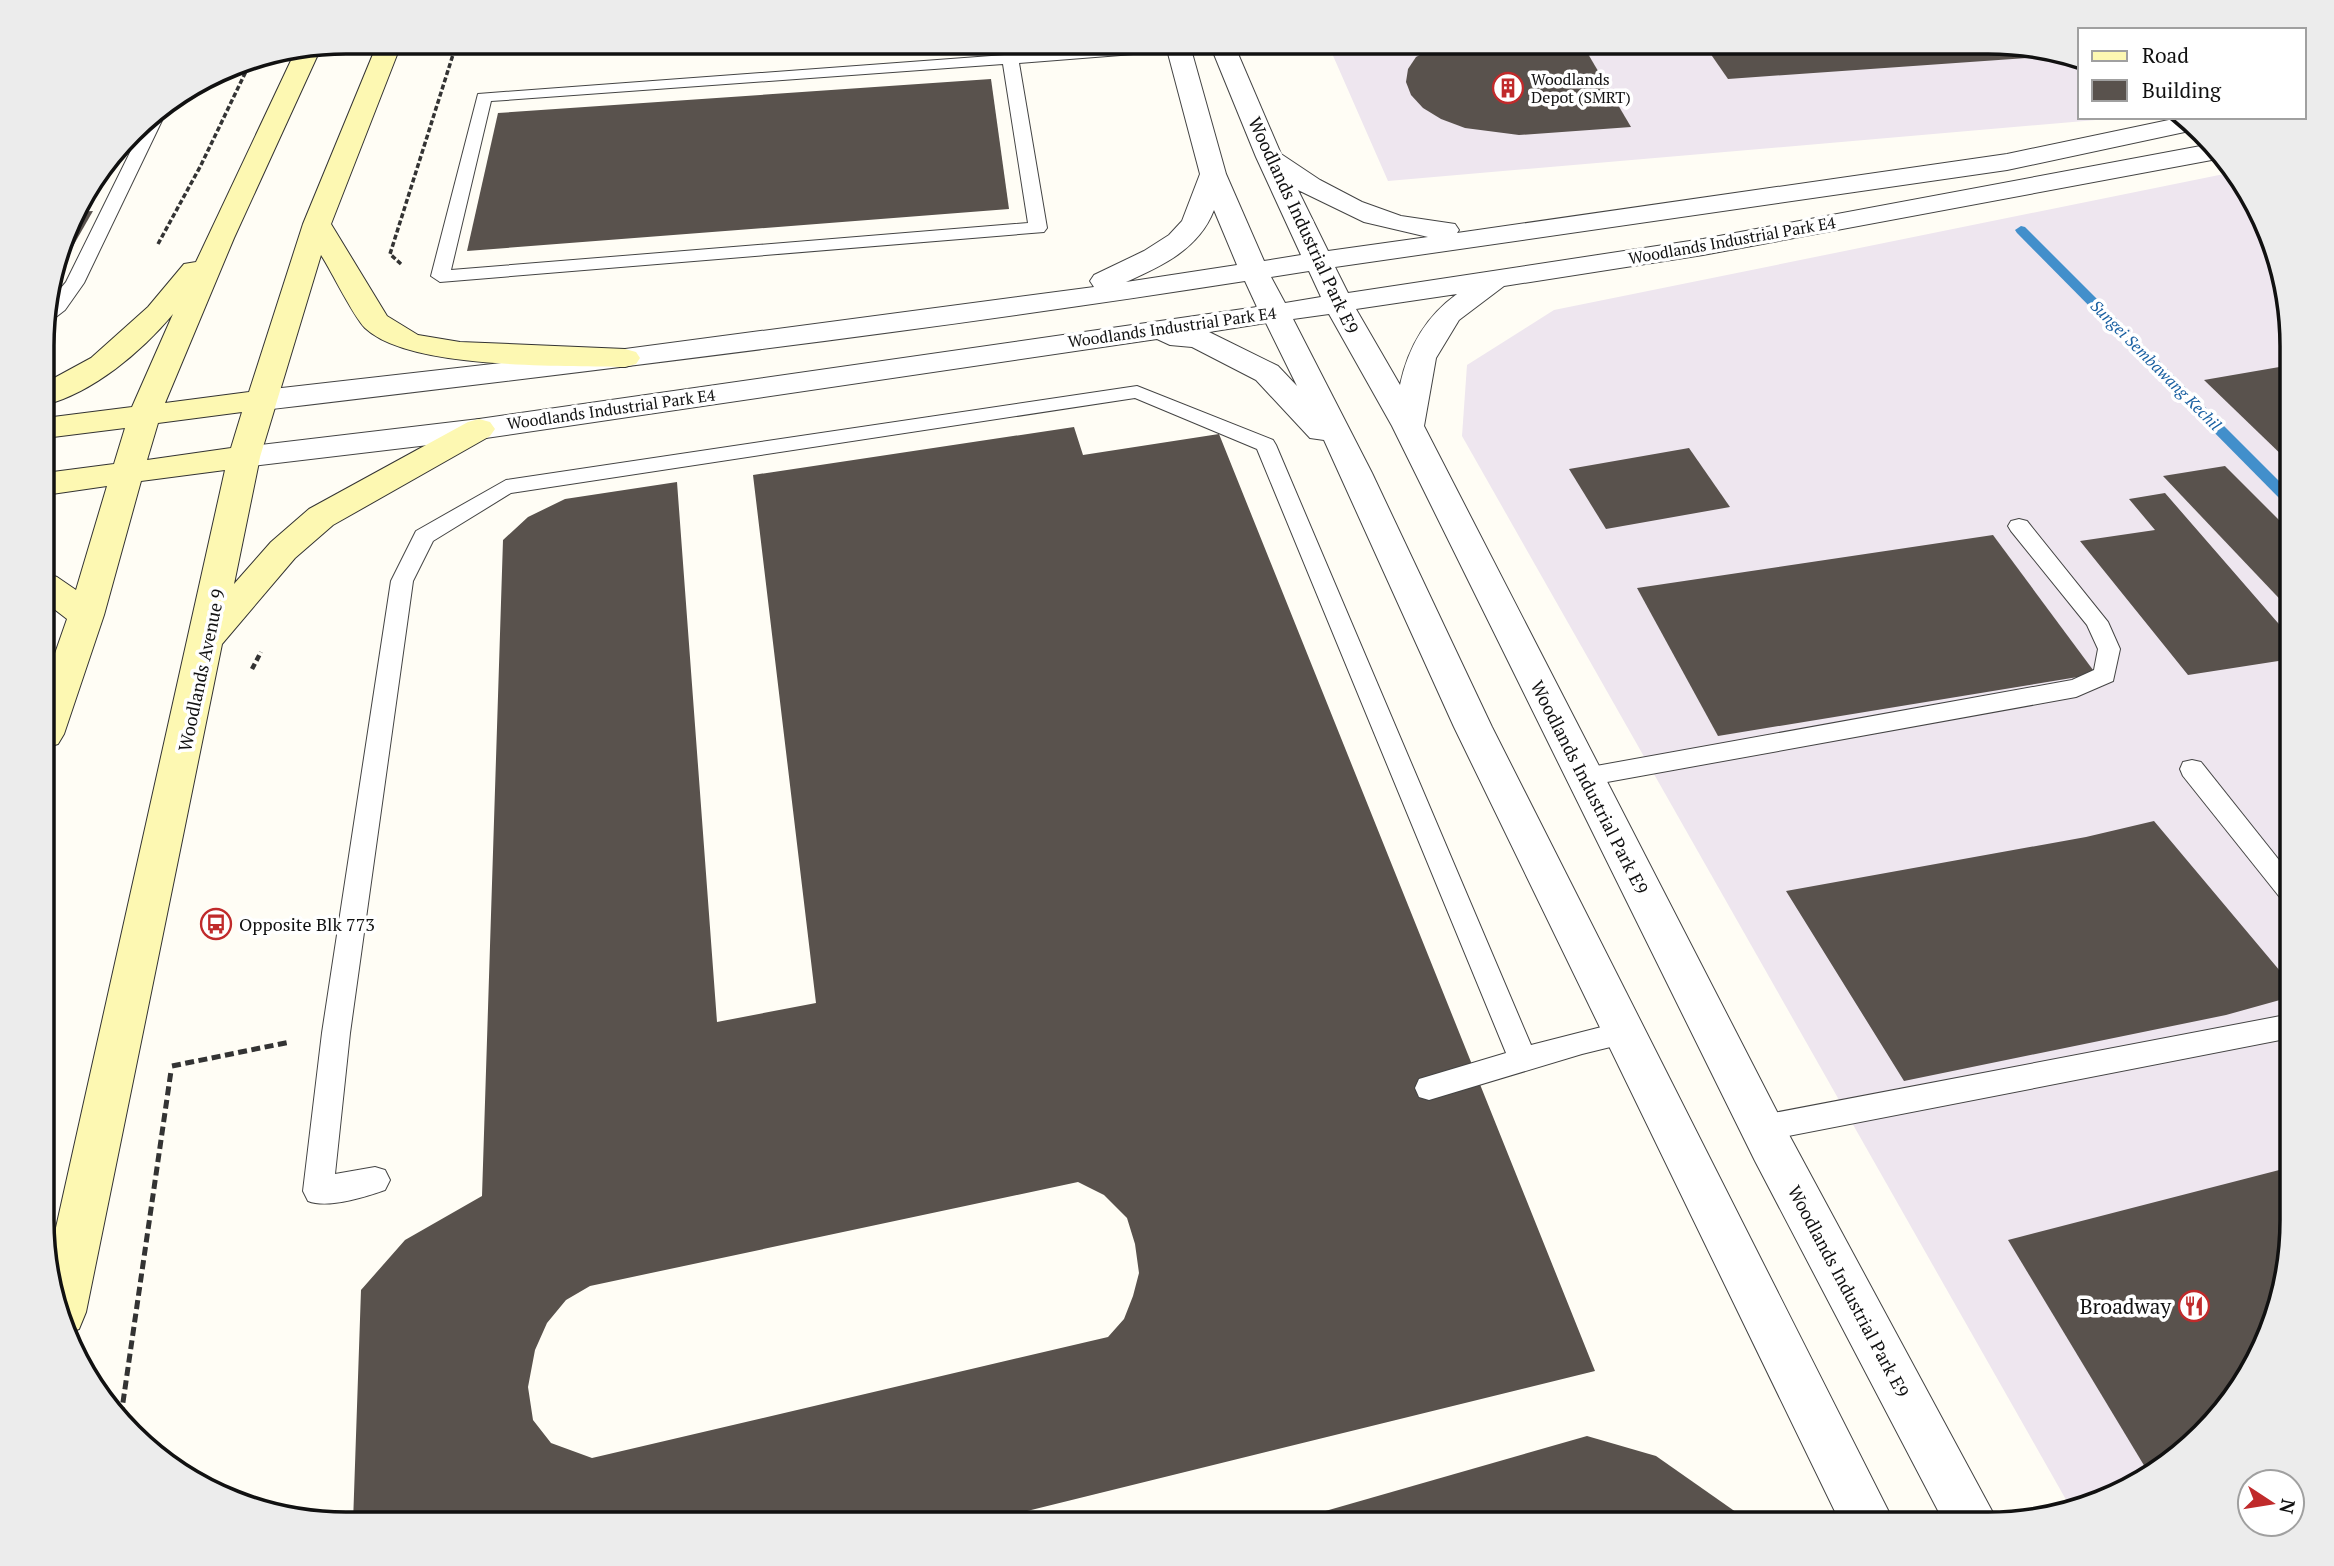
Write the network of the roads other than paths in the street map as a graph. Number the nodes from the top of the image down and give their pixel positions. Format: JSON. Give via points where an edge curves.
{"nodes":[{"id":1,"x":385,"y":54,"type":"edge"},
{"id":2,"x":1070,"y":54,"type":"edge"},
{"id":3,"x":1180,"y":54,"type":"edge"},
{"id":4,"x":1227,"y":54,"type":"edge"},
{"id":5,"x":304,"y":58,"type":"edge"},
{"id":6,"x":1010,"y":59,"type":"junction"},
{"id":7,"x":2179,"y":126,"type":"edge"},
{"id":8,"x":148,"y":132,"type":"edge"},
{"id":9,"x":2206,"y":153,"type":"edge"},
{"id":10,"x":1269,"y":157,"type":"junction"},
{"id":11,"x":1213,"y":174,"type":"junction"},
{"id":12,"x":317,"y":224,"type":"junction"},
{"id":13,"x":1511,"y":233,"type":"junction"},
{"id":14,"x":220,"y":238,"type":"junction"},
{"id":15,"x":1318,"y":261,"type":"junction"},
{"id":16,"x":1254,"y":271,"type":"junction"},
{"id":17,"x":1497,"y":278,"type":"junction"},
{"id":18,"x":1060,"y":301,"type":"junction"},
{"id":19,"x":1338,"y":303,"type":"junction"},
{"id":20,"x":57,"y":307,"type":"edge"},
{"id":21,"x":1276,"y":313,"type":"junction"},
{"id":22,"x":1121,"y":334,"type":"junction"},
{"id":23,"x":625,"y":358,"type":"junction"},
{"id":24,"x":54,"y":390,"type":"edge"},
{"id":25,"x":264,"y":400,"type":"junction"},
{"id":26,"x":144,"y":416,"type":"junction"},
{"id":27,"x":1408,"y":426,"type":"junction"},
{"id":28,"x":54,"y":427,"type":"edge"},
{"id":29,"x":479,"y":429,"type":"junction"},
{"id":30,"x":244,"y":457,"type":"junction"},
{"id":31,"x":127,"y":472,"type":"junction"},
{"id":32,"x":1356,"y":473,"type":"junction"},
{"id":33,"x":54,"y":483,"type":"edge"},
{"id":34,"x":2019,"y":526,"type":"dead end"},
{"id":35,"x":54,"y":592,"type":"edge"},
{"id":36,"x":86,"y":615,"type":"junction"},
{"id":37,"x":208,"y":638,"type":"junction"},
{"id":38,"x":54,"y":708,"type":"edge"},
{"id":39,"x":2192,"y":769,"type":"dead end"},
{"id":40,"x":1585,"y":777,"type":"junction"},
{"id":41,"x":2280,"y":879,"type":"edge"},
{"id":42,"x":2280,"y":1028,"type":"edge"},
{"id":43,"x":1625,"y":1033,"type":"junction"},
{"id":44,"x":1522,"y":1059,"type":"junction"},
{"id":45,"x":1429,"y":1088,"type":"dead end"},
{"id":46,"x":1763,"y":1128,"type":"junction"},
{"id":47,"x":375,"y":1180,"type":"dead end"},
{"id":48,"x":65,"y":1299,"type":"edge"},
{"id":49,"x":1863,"y":1512,"type":"edge"},
{"id":50,"x":1967,"y":1512,"type":"edge"}],
"edges":[{"from":1,"to":12,"type":"main road","name":"Woodlands Avenue 9"},
{"from":2,"to":6,"type":"lane"},
{"from":3,"to":11,"type":"street"},
{"from":4,"to":10,"type":"street","name":"Woodlands Industrial Park E9"},
{"from":5,"to":14,"type":"main road"},
{"from":6,"to":6,"type":"lane","via":[[484,97],[440,276],[1038,228]]},
{"from":7,"to":13,"type":"street","name":"Woodlands Industrial Park E4","via":[[2007,162]]},
{"from":8,"to":20,"type":"lane","via":[[75,283]]},
{"from":9,"to":17,"type":"street","name":"Woodlands Industrial Park E4","via":[[1703,247]]},
{"from":10,"to":13,"type":"street","via":[[1331,200],[1373,218],[1425,229]]},
{"from":10,"to":15,"type":"street","name":"Woodlands Industrial Park E9"},
{"from":11,"to":16,"type":"street"},
{"from":11,"to":18,"type":"street","via":[[1188,232],[1152,260]]},
{"from":12,"to":23,"type":"main road","via":[[376,322],[409,342],[460,351]]},
{"from":12,"to":25,"type":"main road","name":"Woodlands Avenue 9"},
{"from":13,"to":15,"type":"street","name":"Woodlands Industrial Park E4"},
{"from":14,"to":24,"type":"main road","via":[[158,313],[102,365]]},
{"from":14,"to":26,"type":"main road"},
{"from":15,"to":16,"type":"street","name":"Woodlands Industrial Park E4"},
{"from":15,"to":19,"type":"street","name":"Woodlands Industrial Park E9"},
{"from":16,"to":18,"type":"street","name":"Woodlands Industrial Park E4"},
{"from":16,"to":21,"type":"street"},
{"from":17,"to":19,"type":"street","name":"Woodlands Industrial Park E4"},
{"from":17,"to":27,"type":"street","via":[[1448,314],[1421,358]]},
{"from":18,"to":23,"type":"street","name":"Woodlands Industrial Park E4"},
{"from":19,"to":21,"type":"street","name":"Woodlands Industrial Park E4"},
{"from":19,"to":27,"type":"street","name":"Woodlands Industrial Park E9"},
{"from":21,"to":22,"type":"street","name":"Woodlands Industrial Park E4"},
{"from":21,"to":32,"type":"street"},
{"from":22,"to":29,"type":"street","name":"Woodlands Industrial Park E4"},
{"from":22,"to":32,"type":"street","via":[[1198,338],[1267,373]]},
{"from":23,"to":25,"type":"street","name":"Woodlands Industrial Park E4"},
{"from":25,"to":26,"type":"main road","name":"Woodlands Industrial Park E4"},
{"from":25,"to":30,"type":"main road","name":"Woodlands Avenue 9"},
{"from":26,"to":28,"type":"main road","name":"Woodlands Industrial Park E4"},
{"from":26,"to":31,"type":"main road"},
{"from":27,"to":40,"type":"street","name":"Woodlands Industrial Park E9"},
{"from":29,"to":30,"type":"street","name":"Woodlands Industrial Park E4"},
{"from":29,"to":37,"type":"main road","via":[[321,517],[283,550]]},
{"from":30,"to":31,"type":"main road","name":"Woodlands Industrial Park E4"},
{"from":30,"to":37,"type":"main road","name":"Woodlands Avenue 9"},
{"from":31,"to":33,"type":"main road","name":"Woodlands Industrial Park E4"},
{"from":31,"to":36,"type":"main road"},
{"from":32,"to":43,"type":"street","via":[[1474,727]]},
{"from":34,"to":40,"type":"lane","via":[[2097,622],[2109,649],[2105,675],[2076,688]]},
{"from":35,"to":36,"type":"main road"},
{"from":36,"to":38,"type":"main road"},
{"from":37,"to":48,"type":"main road","name":"Woodlands Avenue 9"},
{"from":39,"to":41,"type":"lane"},
{"from":40,"to":46,"type":"street","name":"Woodlands Industrial Park E9"},
{"from":42,"to":46,"type":"lane"},
{"from":43,"to":44,"type":"lane"},
{"from":43,"to":49,"type":"street"},
{"from":44,"to":45,"type":"lane"},
{"from":44,"to":47,"type":"lane","via":[[1266,445],[1137,392],[506,487],[424,536],[402,581],[336,1032],[318,1191]]},
{"from":46,"to":50,"type":"street","name":"Woodlands Industrial Park E9"}]}
